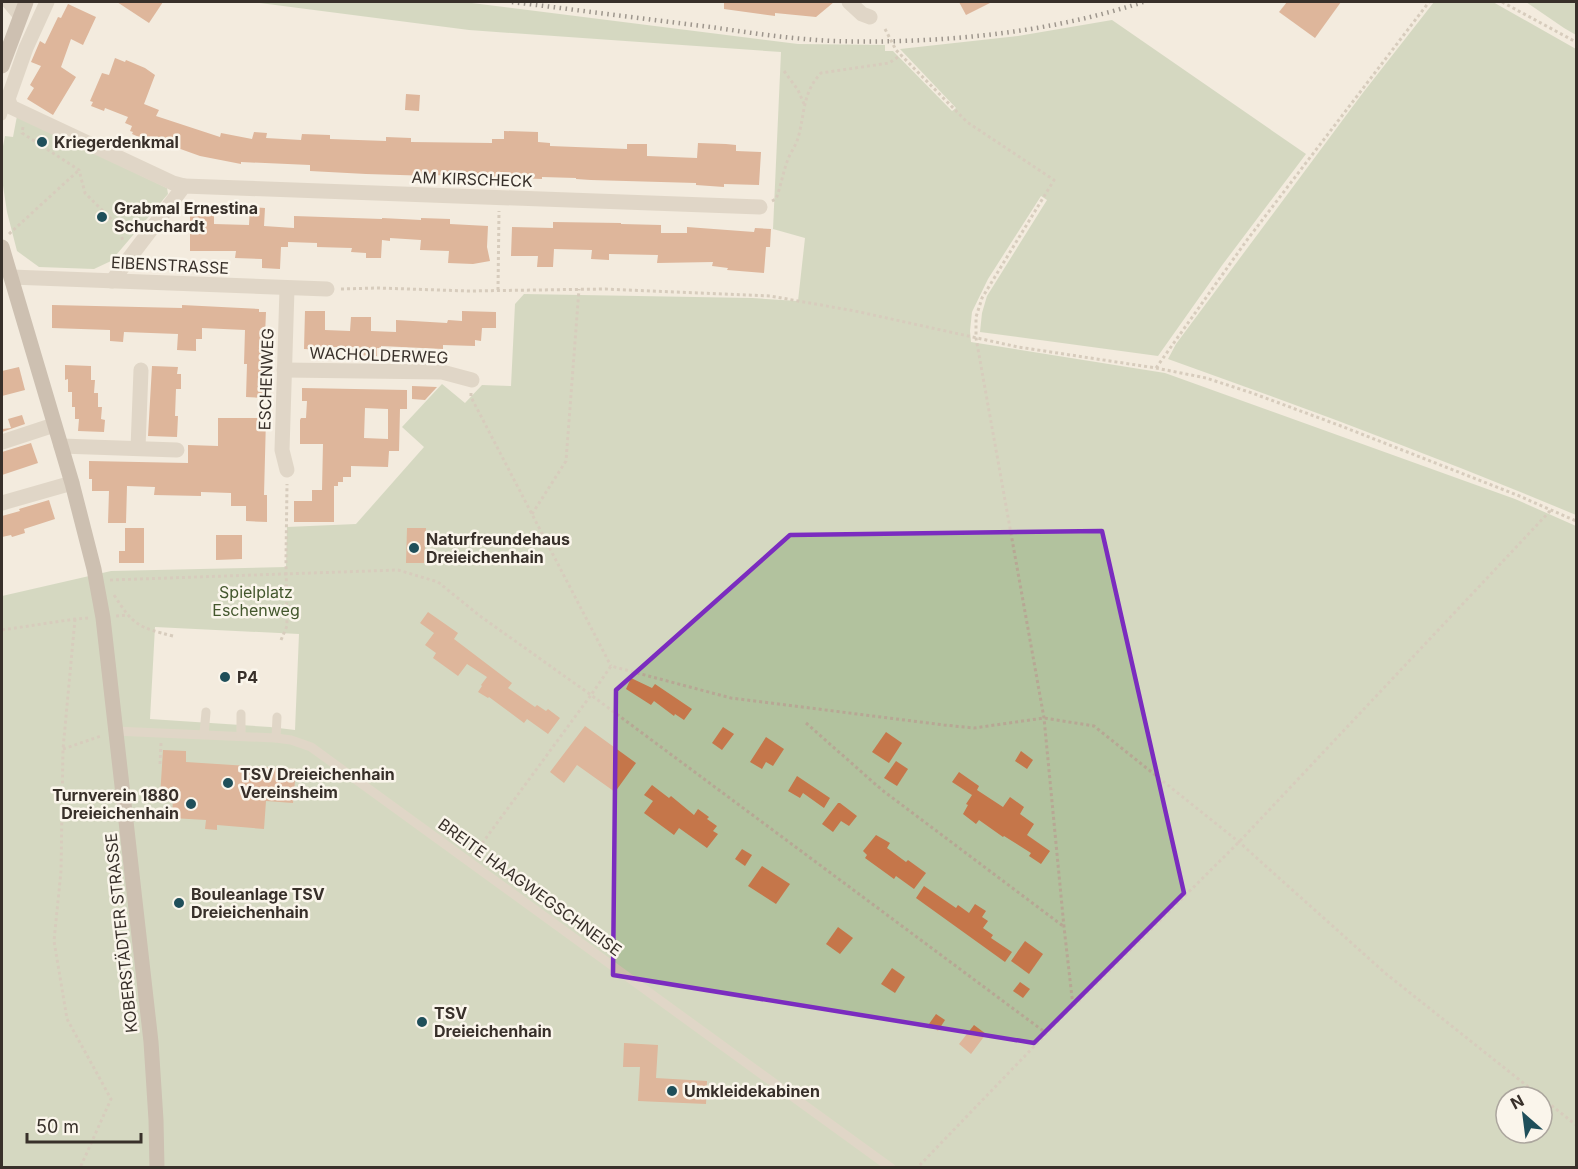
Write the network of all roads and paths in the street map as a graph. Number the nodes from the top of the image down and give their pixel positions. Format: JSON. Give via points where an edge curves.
{"nodes":[{"id":1,"x":9,"y":2,"type":"edge"},
{"id":2,"x":47,"y":2,"type":"edge"},
{"id":3,"x":849,"y":2,"type":"edge"},
{"id":4,"x":1430,"y":2,"type":"edge"},
{"id":5,"x":1502,"y":2,"type":"edge"},
{"id":6,"x":23,"y":8,"type":"edge"},
{"id":7,"x":870,"y":17,"type":"dead end"},
{"id":8,"x":885,"y":28,"type":"dead end"},
{"id":9,"x":1576,"y":42,"type":"edge"},
{"id":10,"x":901,"y":55,"type":"junction"},
{"id":11,"x":2,"y":66,"type":"edge"},
{"id":12,"x":784,"y":71,"type":"dead end"},
{"id":13,"x":8,"y":99,"type":"junction"},
{"id":14,"x":804,"y":104,"type":"junction"},
{"id":15,"x":2,"y":116,"type":"edge"},
{"id":16,"x":24,"y":125,"type":"dead end"},
{"id":17,"x":79,"y":170,"type":"junction"},
{"id":18,"x":184,"y":186,"type":"junction"},
{"id":19,"x":499,"y":198,"type":"junction"},
{"id":20,"x":760,"y":207,"type":"joint"},
{"id":21,"x":5,"y":241,"type":"edge"},
{"id":22,"x":130,"y":257,"type":"junction"},
{"id":23,"x":11,"y":277,"type":"junction"},
{"id":24,"x":112,"y":281,"type":"junction"},
{"id":25,"x":287,"y":289,"type":"junction"},
{"id":26,"x":327,"y":289,"type":"joint"},
{"id":27,"x":579,"y":289,"type":"junction"},
{"id":28,"x":498,"y":290,"type":"junction"},
{"id":29,"x":976,"y":338,"type":"junction"},
{"id":30,"x":1156,"y":368,"type":"junction"},
{"id":31,"x":141,"y":370,"type":"dead end"},
{"id":32,"x":284,"y":370,"type":"junction"},
{"id":33,"x":472,"y":380,"type":"joint"},
{"id":34,"x":54,"y":425,"type":"junction"},
{"id":35,"x":2,"y":442,"type":"edge"},
{"id":36,"x":61,"y":446,"type":"junction"},
{"id":37,"x":138,"y":448,"type":"junction"},
{"id":38,"x":177,"y":450,"type":"dead end"},
{"id":39,"x":287,"y":470,"type":"joint"},
{"id":40,"x":72,"y":483,"type":"junction"},
{"id":41,"x":2,"y":503,"type":"edge"},
{"id":42,"x":1551,"y":510,"type":"junction"},
{"id":43,"x":532,"y":514,"type":"junction"},
{"id":44,"x":1576,"y":521,"type":"edge"},
{"id":45,"x":286,"y":573,"type":"junction"},
{"id":46,"x":2,"y":630,"type":"edge"},
{"id":47,"x":173,"y":636,"type":"dead end"},
{"id":48,"x":281,"y":640,"type":"dead end"},
{"id":49,"x":611,"y":666,"type":"junction"},
{"id":50,"x":591,"y":695,"type":"junction"},
{"id":51,"x":206,"y":712,"type":"dead end"},
{"id":52,"x":241,"y":714,"type":"dead end"},
{"id":53,"x":277,"y":717,"type":"dead end"},
{"id":54,"x":1044,"y":717,"type":"junction"},
{"id":55,"x":806,"y":723,"type":"dead end"},
{"id":56,"x":114,"y":731,"type":"junction"},
{"id":57,"x":162,"y":733,"type":"junction"},
{"id":58,"x":204,"y":734,"type":"junction"},
{"id":59,"x":241,"y":736,"type":"junction"},
{"id":60,"x":276,"y":738,"type":"junction"},
{"id":61,"x":63,"y":749,"type":"junction"},
{"id":62,"x":162,"y":764,"type":"dead end"},
{"id":63,"x":1239,"y":842,"type":"junction"},
{"id":64,"x":468,"y":862,"type":"junction"},
{"id":65,"x":1064,"y":927,"type":"junction"},
{"id":66,"x":1073,"y":1006,"type":"junction"},
{"id":67,"x":1046,"y":1033,"type":"junction"},
{"id":68,"x":1526,"y":1085,"type":"edge"},
{"id":69,"x":1554,"y":1107,"type":"edge"},
{"id":70,"x":1576,"y":1125,"type":"edge"},
{"id":71,"x":886,"y":1166,"type":"edge"},
{"id":72,"x":80,"y":1167,"type":"edge"},
{"id":73,"x":157,"y":1167,"type":"edge"},
{"id":74,"x":916,"y":1167,"type":"edge"}],
"edges":[{"from":1,"to":6,"type":"street"},
{"from":2,"to":13,"type":"street"},
{"from":3,"to":7,"type":"street"},
{"from":4,"to":30,"type":"path","via":[[1247,240]]},
{"from":5,"to":9,"type":"path"},
{"from":6,"to":11,"type":"street"},
{"from":8,"to":10,"type":"path"},
{"from":10,"to":14,"type":"path","via":[[889,63],[821,73]]},
{"from":10,"to":29,"type":"path","via":[[967,122],[1054,180],[982,298],[976,317]]},
{"from":12,"to":14,"type":"path"},
{"from":13,"to":15,"type":"lane"},
{"from":13,"to":18,"type":"street","name":"AM KIRSCHECK","via":[[11,107]]},
{"from":14,"to":20,"type":"path","via":[[797,140],[776,200]]},
{"from":16,"to":17,"type":"path","via":[[22,133]]},
{"from":17,"to":21,"type":"path"},
{"from":17,"to":22,"type":"path","via":[[85,193],[118,226]]},
{"from":18,"to":19,"type":"street","name":"AM KIRSCHECK"},
{"from":18,"to":22,"type":"street"},
{"from":19,"to":20,"type":"street","name":"AM KIRSCHECK"},
{"from":19,"to":28,"type":"path"},
{"from":21,"to":23,"type":"street","name":"KOBERSTÄDTER STRASSE"},
{"from":22,"to":24,"type":"street"},
{"from":23,"to":24,"type":"street","name":"EIBENSTRASSE"},
{"from":23,"to":34,"type":"street","name":"KOBERSTÄDTER STRASSE"},
{"from":24,"to":25,"type":"street","name":"EIBENSTRASSE"},
{"from":25,"to":26,"type":"street","name":"EIBENSTRASSE"},
{"from":25,"to":32,"type":"street","name":"ESCHENWEG"},
{"from":26,"to":28,"type":"path"},
{"from":27,"to":28,"type":"path"},
{"from":27,"to":29,"type":"path","via":[[770,296]]},
{"from":27,"to":43,"type":"path","via":[[566,461]]},
{"from":29,"to":30,"type":"path"},
{"from":29,"to":54,"type":"path"},
{"from":30,"to":42,"type":"path","via":[[1252,393]]},
{"from":31,"to":37,"type":"street"},
{"from":32,"to":33,"type":"street","name":"WACHOLDERWEG","via":[[442,372]]},
{"from":32,"to":39,"type":"street","name":"ESCHENWEG","via":[[282,450]]},
{"from":33,"to":43,"type":"path","via":[[471,398]]},
{"from":34,"to":35,"type":"street"},
{"from":34,"to":36,"type":"street","name":"KOBERSTÄDTER STRASSE"},
{"from":36,"to":37,"type":"street"},
{"from":36,"to":40,"type":"street","name":"KOBERSTÄDTER STRASSE"},
{"from":37,"to":38,"type":"street"},
{"from":39,"to":45,"type":"path"},
{"from":40,"to":41,"type":"street"},
{"from":40,"to":56,"type":"street","name":"KOBERSTÄDTER STRASSE","via":[[103,618]]},
{"from":42,"to":44,"type":"path"},
{"from":42,"to":63,"type":"path"},
{"from":43,"to":49,"type":"path"},
{"from":45,"to":47,"type":"path","via":[[105,580],[132,621],[145,629]]},
{"from":45,"to":48,"type":"path","via":[[287,626]]},
{"from":45,"to":50,"type":"path","via":[[398,570],[438,582]]},
{"from":46,"to":61,"type":"path","via":[[75,619]]},
{"from":49,"to":50,"type":"path"},
{"from":49,"to":54,"type":"path","via":[[731,698],[944,725],[974,728]]},
{"from":50,"to":64,"type":"path"},
{"from":50,"to":67,"type":"path"},
{"from":51,"to":58,"type":"lane"},
{"from":52,"to":59,"type":"lane"},
{"from":53,"to":60,"type":"lane"},
{"from":54,"to":63,"type":"path","via":[[1094,726]]},
{"from":54,"to":65,"type":"path"},
{"from":55,"to":65,"type":"path","via":[[882,790]]},
{"from":56,"to":57,"type":"lane","name":"BREITE HAAGWEGSCHNEISE"},
{"from":56,"to":61,"type":"path"},
{"from":56,"to":73,"type":"street","name":"KOBERSTÄDTER STRASSE","via":[[151,1042]]},
{"from":57,"to":58,"type":"lane","name":"BREITE HAAGWEGSCHNEISE"},
{"from":57,"to":62,"type":"path"},
{"from":58,"to":59,"type":"lane","name":"BREITE HAAGWEGSCHNEISE"},
{"from":59,"to":60,"type":"lane","name":"BREITE HAAGWEGSCHNEISE"},
{"from":60,"to":64,"type":"lane","name":"BREITE HAAGWEGSCHNEISE","via":[[311,747]]},
{"from":61,"to":72,"type":"path","via":[[61,872],[54,941],[67,1019],[111,1099]]},
{"from":63,"to":66,"type":"path"},
{"from":63,"to":68,"type":"path","via":[[1385,973]]},
{"from":64,"to":71,"type":"lane","name":"BREITE HAAGWEGSCHNEISE"},
{"from":65,"to":66,"type":"path"},
{"from":66,"to":67,"type":"path"},
{"from":67,"to":74,"type":"path"},
{"from":69,"to":70,"type":"path"}]}
